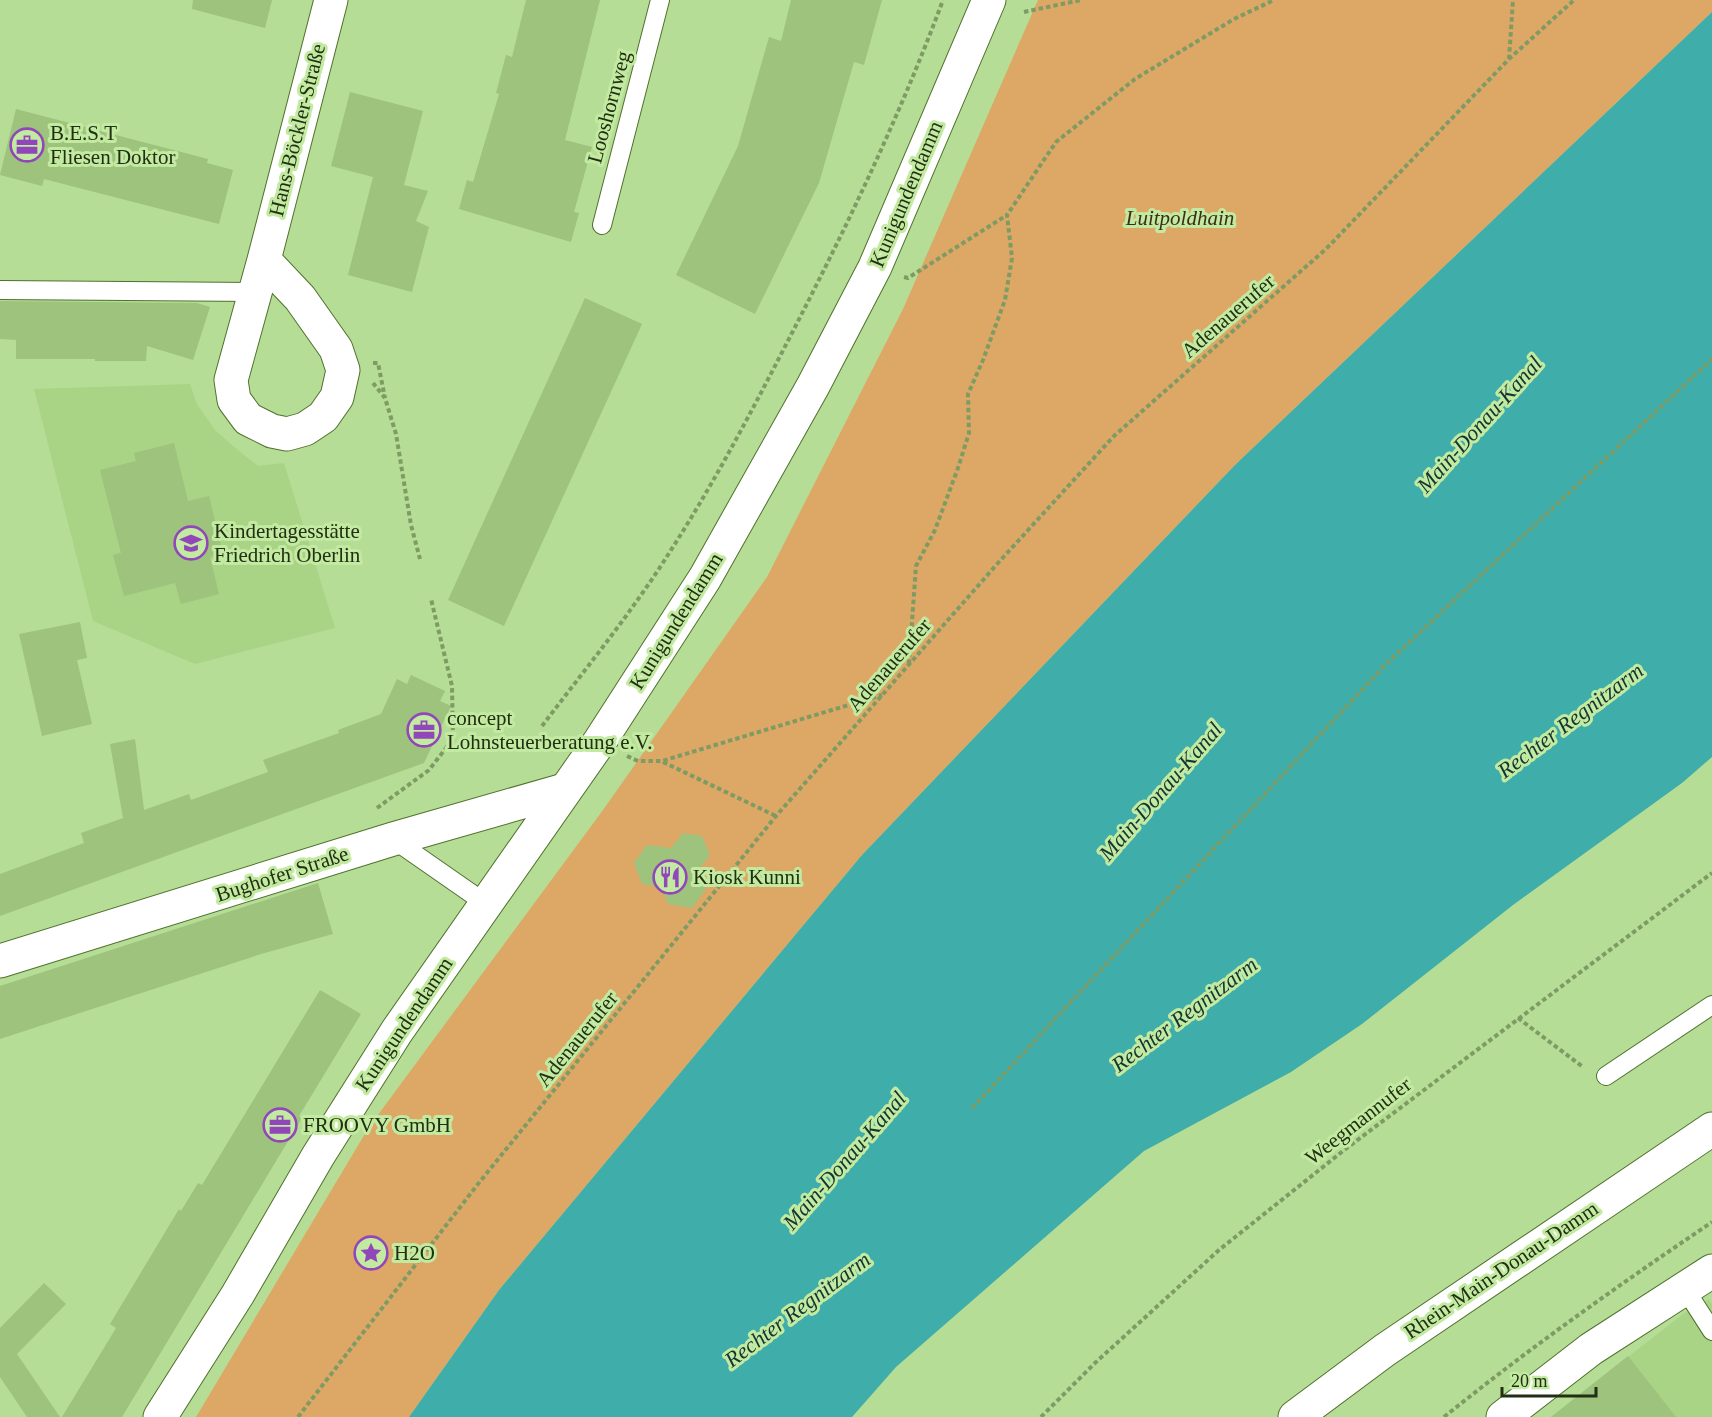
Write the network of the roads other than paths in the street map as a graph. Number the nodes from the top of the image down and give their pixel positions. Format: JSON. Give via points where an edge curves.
{"nodes":[{"id":1,"x":331,"y":0,"type":"edge"},
{"id":2,"x":660,"y":0,"type":"edge"},
{"id":3,"x":988,"y":0,"type":"edge"},
{"id":4,"x":602,"y":225,"type":"dead end"},
{"id":5,"x":264,"y":260,"type":"junction"},
{"id":6,"x":0,"y":290,"type":"edge"},
{"id":7,"x":255,"y":292,"type":"junction"},
{"id":8,"x":564,"y":790,"type":"junction"},
{"id":9,"x":393,"y":839,"type":"junction"},
{"id":10,"x":485,"y":903,"type":"junction"},
{"id":11,"x":0,"y":961,"type":"edge"},
{"id":12,"x":1712,"y":1005,"type":"edge"},
{"id":13,"x":1606,"y":1076,"type":"road end"},
{"id":14,"x":1712,"y":1130,"type":"edge"},
{"id":15,"x":1712,"y":1271,"type":"edge"},
{"id":16,"x":1685,"y":1289,"type":"junction"},
{"id":17,"x":1712,"y":1331,"type":"edge"},
{"id":18,"x":160,"y":1417,"type":"edge"},
{"id":19,"x":1295,"y":1417,"type":"edge"},
{"id":20,"x":1503,"y":1417,"type":"edge"}],
"edges":[{"from":1,"to":5,"type":"street","name":"Hans-Böckler-Straße"},
{"from":2,"to":4,"type":"lane","name":"Looshornweg"},
{"from":3,"to":8,"type":"street","name":"Kunigundendamm","via":[[875,267],[807,396],[705,579]]},
{"from":5,"to":7,"type":"street","name":"Hans-Böckler-Straße"},
{"from":5,"to":7,"type":"street","name":"Hans-Böckler-Straße","via":[[321,326],[336,349],[342,370],[337,397],[323,417],[305,429],[287,434],[272,431],[248,419],[234,400],[231,380]]},
{"from":6,"to":7,"type":"lane"},
{"from":8,"to":9,"type":"street","name":"Bughofer Straße"},
{"from":8,"to":10,"type":"street","name":"Kunigundendamm"},
{"from":9,"to":10,"type":"lane"},
{"from":9,"to":11,"type":"street","name":"Bughofer Straße"},
{"from":10,"to":18,"type":"street","name":"Kunigundendamm","via":[[351,1103]]},
{"from":12,"to":13,"type":"lane"},
{"from":14,"to":19,"type":"street","name":"Rhein-Main-Donau-Damm","via":[[1385,1350]]},
{"from":15,"to":16,"type":"street"},
{"from":16,"to":17,"type":"lane"},
{"from":16,"to":20,"type":"street","via":[[1591,1349]]}]}
